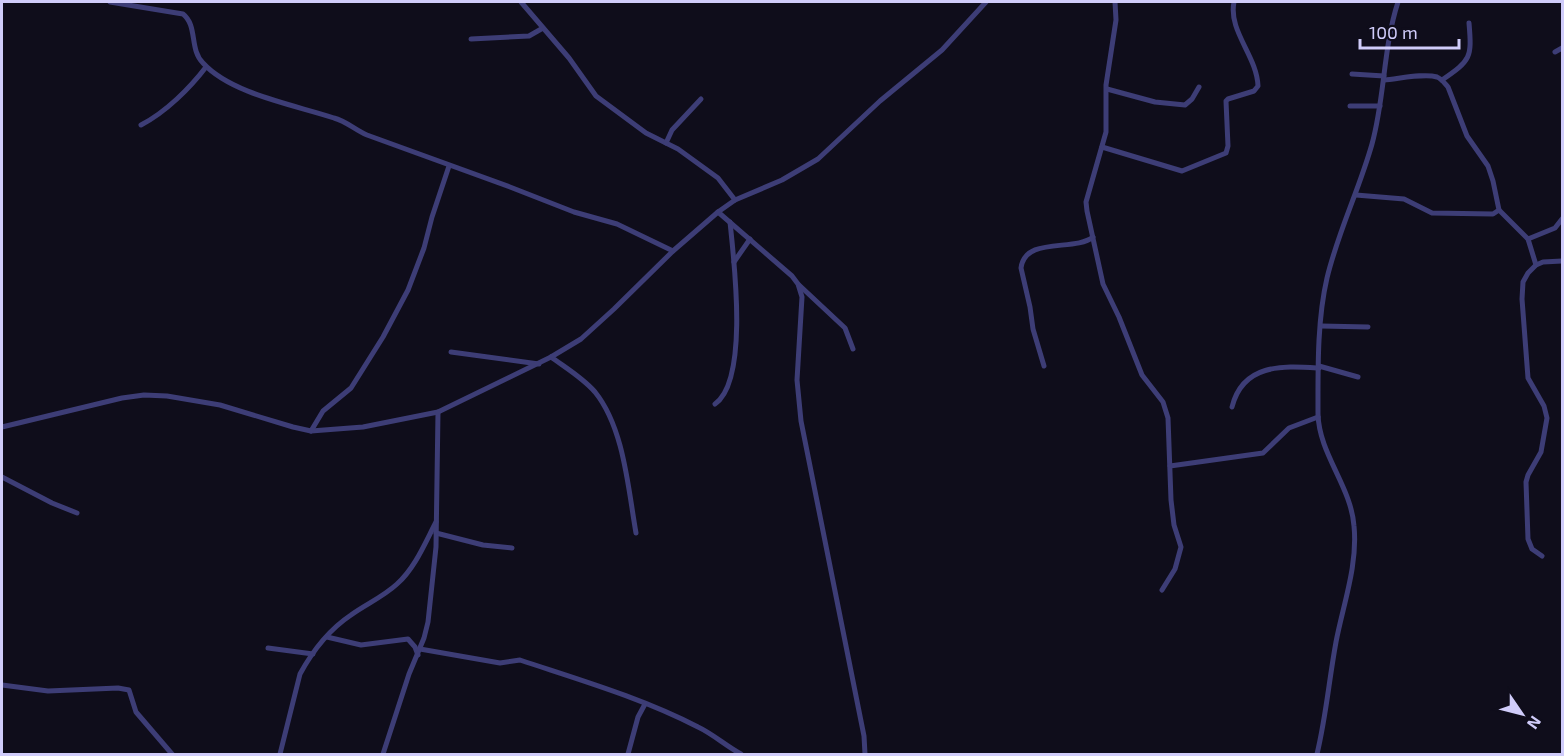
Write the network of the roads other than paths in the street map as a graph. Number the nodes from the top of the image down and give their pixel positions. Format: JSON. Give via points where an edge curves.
{"nodes":[{"id":1,"x":110,"y":2,"type":"edge"},
{"id":2,"x":521,"y":2,"type":"edge"},
{"id":3,"x":986,"y":2,"type":"edge"},
{"id":4,"x":1115,"y":2,"type":"edge"},
{"id":5,"x":1234,"y":2,"type":"edge"},
{"id":6,"x":1398,"y":2,"type":"edge"},
{"id":7,"x":1469,"y":23,"type":"dead end"},
{"id":8,"x":543,"y":28,"type":"junction"},
{"id":9,"x":471,"y":39,"type":"dead end"},
{"id":10,"x":1563,"y":48,"type":"edge"},
{"id":11,"x":1555,"y":52,"type":"dead end"},
{"id":12,"x":206,"y":67,"type":"junction"},
{"id":13,"x":1352,"y":74,"type":"dead end"},
{"id":14,"x":1384,"y":78,"type":"junction"},
{"id":15,"x":1442,"y":80,"type":"junction"},
{"id":16,"x":1199,"y":87,"type":"dead end"},
{"id":17,"x":1107,"y":89,"type":"junction"},
{"id":18,"x":701,"y":99,"type":"dead end"},
{"id":19,"x":1350,"y":106,"type":"dead end"},
{"id":20,"x":1380,"y":106,"type":"junction"},
{"id":21,"x":141,"y":125,"type":"dead end"},
{"id":22,"x":666,"y":143,"type":"junction"},
{"id":23,"x":1102,"y":147,"type":"junction"},
{"id":24,"x":449,"y":166,"type":"junction"},
{"id":25,"x":1356,"y":195,"type":"junction"},
{"id":26,"x":735,"y":200,"type":"junction"},
{"id":27,"x":1499,"y":210,"type":"junction"},
{"id":28,"x":718,"y":212,"type":"junction"},
{"id":29,"x":1563,"y":219,"type":"edge"},
{"id":30,"x":730,"y":222,"type":"junction"},
{"id":31,"x":1093,"y":237,"type":"junction"},
{"id":32,"x":750,"y":239,"type":"junction"},
{"id":33,"x":1528,"y":239,"type":"junction"},
{"id":34,"x":673,"y":251,"type":"junction"},
{"id":35,"x":1563,"y":261,"type":"edge"},
{"id":36,"x":734,"y":262,"type":"junction"},
{"id":37,"x":1536,"y":265,"type":"junction"},
{"id":38,"x":798,"y":284,"type":"junction"},
{"id":39,"x":1321,"y":326,"type":"junction"},
{"id":40,"x":1368,"y":327,"type":"dead end"},
{"id":41,"x":853,"y":348,"type":"dead end"},
{"id":42,"x":452,"y":352,"type":"dead end"},
{"id":43,"x":551,"y":357,"type":"junction"},
{"id":44,"x":539,"y":364,"type":"junction"},
{"id":45,"x":1044,"y":366,"type":"dead end"},
{"id":46,"x":1319,"y":367,"type":"junction"},
{"id":47,"x":1358,"y":377,"type":"dead end"},
{"id":48,"x":715,"y":404,"type":"dead end"},
{"id":49,"x":1232,"y":407,"type":"dead end"},
{"id":50,"x":438,"y":412,"type":"junction"},
{"id":51,"x":1318,"y":417,"type":"junction"},
{"id":52,"x":2,"y":427,"type":"edge"},
{"id":53,"x":312,"y":431,"type":"junction"},
{"id":54,"x":1170,"y":466,"type":"junction"},
{"id":55,"x":2,"y":477,"type":"edge"},
{"id":56,"x":77,"y":513,"type":"dead end"},
{"id":57,"x":437,"y":520,"type":"junction"},
{"id":58,"x":436,"y":533,"type":"junction"},
{"id":59,"x":636,"y":533,"type":"dead end"},
{"id":60,"x":512,"y":548,"type":"dead end"},
{"id":61,"x":1542,"y":556,"type":"dead end"},
{"id":62,"x":1162,"y":590,"type":"dead end"},
{"id":63,"x":327,"y":637,"type":"junction"},
{"id":64,"x":268,"y":648,"type":"dead end"},
{"id":65,"x":419,"y":652,"type":"junction"},
{"id":66,"x":313,"y":654,"type":"junction"},
{"id":67,"x":2,"y":685,"type":"edge"},
{"id":68,"x":645,"y":704,"type":"junction"},
{"id":69,"x":172,"y":754,"type":"edge"},
{"id":70,"x":279,"y":754,"type":"edge"},
{"id":71,"x":383,"y":754,"type":"edge"},
{"id":72,"x":628,"y":754,"type":"edge"},
{"id":73,"x":741,"y":754,"type":"edge"},
{"id":74,"x":865,"y":754,"type":"edge"},
{"id":75,"x":1317,"y":754,"type":"edge"}],
"edges":[{"from":1,"to":12,"type":"street","via":[[183,14],[190,21],[194,48]]},
{"from":2,"to":8,"type":"street"},
{"from":3,"to":26,"type":"street","via":[[942,50],[818,159]]},
{"from":4,"to":17,"type":"street"},
{"from":5,"to":23,"type":"street","via":[[1233,16],[1258,86],[1226,101],[1226,153],[1182,171]]},
{"from":6,"to":14,"type":"street"},
{"from":7,"to":15,"type":"street","via":[[1468,57]]},
{"from":8,"to":9,"type":"street","via":[[529,36]]},
{"from":8,"to":22,"type":"street","via":[[596,96]]},
{"from":10,"to":11,"type":"street"},
{"from":12,"to":21,"type":"street"},
{"from":12,"to":24,"type":"street","via":[[244,89],[337,118],[355,130]]},
{"from":13,"to":14,"type":"street"},
{"from":14,"to":15,"type":"street"},
{"from":14,"to":20,"type":"street"},
{"from":15,"to":27,"type":"street","via":[[1473,146],[1488,166]]},
{"from":16,"to":17,"type":"street","via":[[1185,105],[1155,102]]},
{"from":17,"to":23,"type":"street"},
{"from":18,"to":22,"type":"street","via":[[672,130]]},
{"from":19,"to":20,"type":"street"},
{"from":20,"to":25,"type":"street"},
{"from":22,"to":26,"type":"street","via":[[718,178]]},
{"from":23,"to":31,"type":"street","via":[[1086,202]]},
{"from":24,"to":34,"type":"street","via":[[617,224]]},
{"from":24,"to":53,"type":"street","via":[[408,290],[351,388],[323,411]]},
{"from":25,"to":27,"type":"street","via":[[1404,199],[1432,213],[1493,214]]},
{"from":25,"to":39,"type":"street","via":[[1329,272]]},
{"from":26,"to":28,"type":"street"},
{"from":27,"to":33,"type":"street"},
{"from":28,"to":30,"type":"street"},
{"from":28,"to":34,"type":"street"},
{"from":29,"to":33,"type":"street","via":[[1555,228]]},
{"from":30,"to":32,"type":"street"},
{"from":30,"to":36,"type":"street"},
{"from":31,"to":45,"type":"street","via":[[1087,242],[1029,253],[1022,262],[1033,329]]},
{"from":31,"to":54,"type":"street","via":[[1101,278],[1131,352],[1166,409]]},
{"from":32,"to":36,"type":"street"},
{"from":32,"to":38,"type":"street"},
{"from":33,"to":37,"type":"street"},
{"from":34,"to":43,"type":"street","via":[[581,339]]},
{"from":35,"to":37,"type":"street"},
{"from":36,"to":48,"type":"street","via":[[736,345],[726,392]]},
{"from":37,"to":61,"type":"street","via":[[1523,282],[1522,299],[1528,378],[1547,412],[1541,452],[1526,482],[1528,539],[1532,549]]},
{"from":38,"to":41,"type":"street","via":[[845,328]]},
{"from":38,"to":74,"type":"street","via":[[802,297],[797,380],[801,421]]},
{"from":39,"to":40,"type":"street"},
{"from":39,"to":46,"type":"street"},
{"from":42,"to":44,"type":"street"},
{"from":43,"to":44,"type":"street"},
{"from":43,"to":59,"type":"street","via":[[593,390],[603,404],[623,458]]},
{"from":44,"to":50,"type":"street"},
{"from":46,"to":47,"type":"street"},
{"from":46,"to":49,"type":"street","via":[[1281,366],[1256,375],[1239,389]]},
{"from":46,"to":51,"type":"street"},
{"from":50,"to":53,"type":"street","via":[[363,427]]},
{"from":50,"to":57,"type":"street"},
{"from":51,"to":54,"type":"street","via":[[1289,428],[1263,453]]},
{"from":51,"to":75,"type":"street","via":[[1329,455],[1346,490],[1354,526],[1352,562]]},
{"from":52,"to":53,"type":"street","via":[[144,395],[220,405]]},
{"from":54,"to":62,"type":"street","via":[[1174,525],[1181,548]]},
{"from":55,"to":56,"type":"street"},
{"from":57,"to":58,"type":"street"},
{"from":57,"to":63,"type":"street","via":[[410,569],[397,584],[349,615]]},
{"from":58,"to":60,"type":"street"},
{"from":58,"to":65,"type":"street","via":[[429,622]]},
{"from":63,"to":65,"type":"street","via":[[361,645],[408,639]]},
{"from":63,"to":66,"type":"street"},
{"from":64,"to":66,"type":"street"},
{"from":65,"to":68,"type":"street","via":[[500,663],[520,660]]},
{"from":65,"to":71,"type":"street"},
{"from":66,"to":70,"type":"street","via":[[300,674]]},
{"from":67,"to":69,"type":"street","via":[[48,691],[129,690],[136,712]]},
{"from":68,"to":72,"type":"street"},
{"from":68,"to":73,"type":"street","via":[[701,728]]}]}
